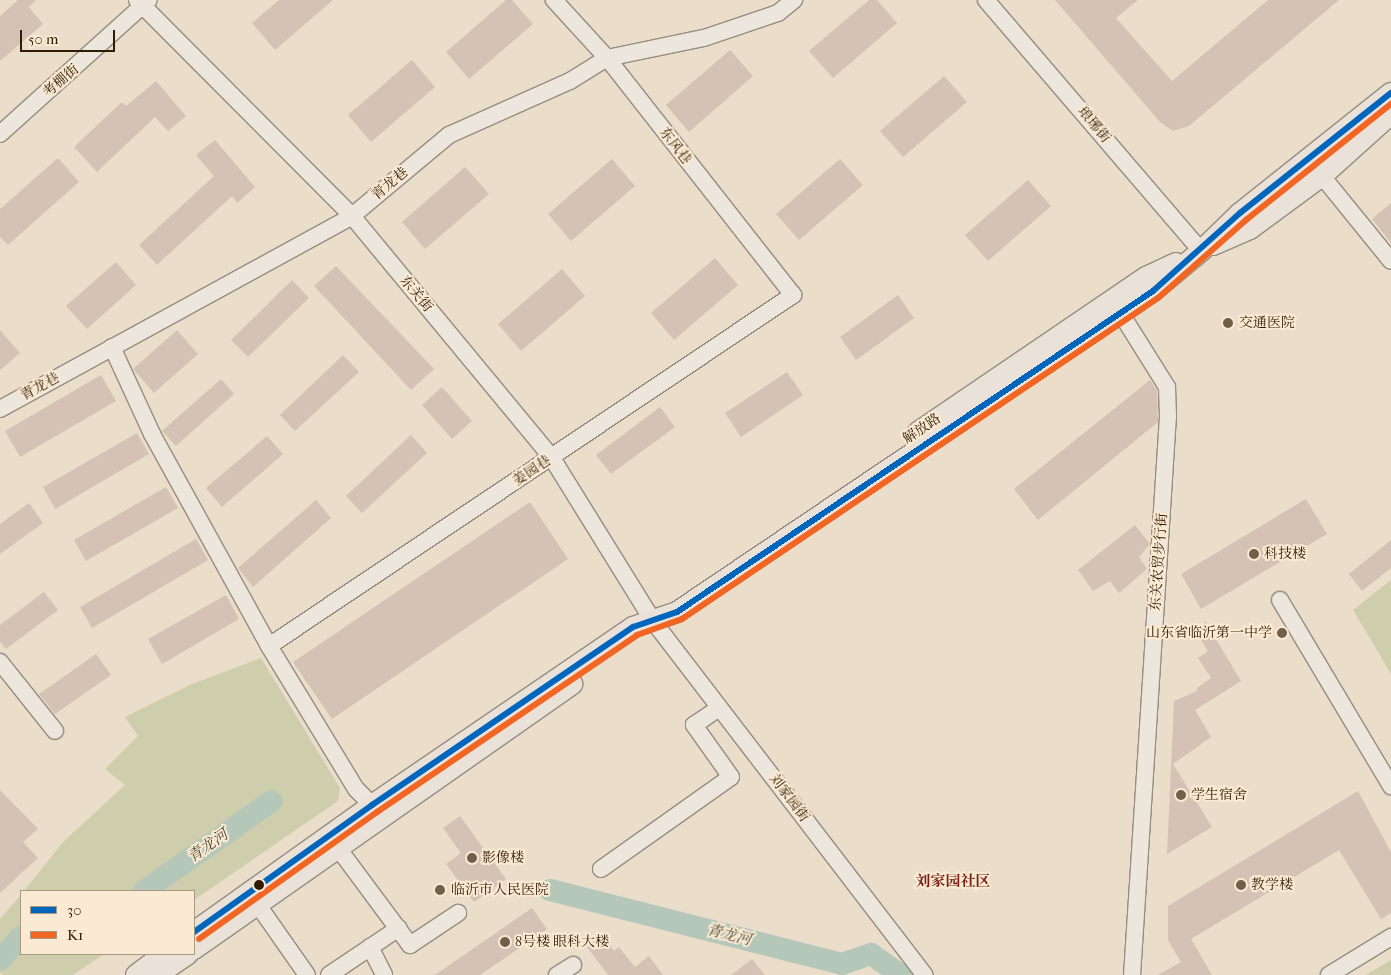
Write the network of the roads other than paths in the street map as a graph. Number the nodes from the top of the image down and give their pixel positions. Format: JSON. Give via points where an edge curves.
{"nodes":[{"id":1,"x":554,"y":0,"type":"edge"},
{"id":2,"x":794,"y":0,"type":"edge"},
{"id":3,"x":986,"y":0,"type":"edge"},
{"id":4,"x":147,"y":2,"type":"edge"},
{"id":5,"x":607,"y":58,"type":"junction"},
{"id":6,"x":1391,"y":92,"type":"edge"},
{"id":7,"x":1391,"y":114,"type":"edge"},
{"id":8,"x":0,"y":134,"type":"edge"},
{"id":9,"x":1322,"y":176,"type":"junction"},
{"id":10,"x":352,"y":216,"type":"junction"},
{"id":11,"x":1201,"y":251,"type":"junction"},
{"id":12,"x":1391,"y":261,"type":"edge"},
{"id":13,"x":793,"y":295,"type":"joint"},
{"id":14,"x":1120,"y":312,"type":"junction"},
{"id":15,"x":112,"y":347,"type":"junction"},
{"id":16,"x":0,"y":409,"type":"edge"},
{"id":17,"x":552,"y":458,"type":"junction"},
{"id":18,"x":1280,"y":600,"type":"dead end"},
{"id":19,"x":653,"y":621,"type":"junction"},
{"id":20,"x":269,"y":646,"type":"junction"},
{"id":21,"x":0,"y":662,"type":"edge"},
{"id":22,"x":719,"y":708,"type":"junction"},
{"id":23,"x":55,"y":731,"type":"dead end"},
{"id":24,"x":1391,"y":786,"type":"edge"},
{"id":25,"x":372,"y":805,"type":"junction"},
{"id":26,"x":338,"y":848,"type":"junction"},
{"id":27,"x":601,"y":869,"type":"dead end"},
{"id":28,"x":258,"y":905,"type":"junction"},
{"id":29,"x":458,"y":913,"type":"dead end"},
{"id":30,"x":399,"y":928,"type":"junction"},
{"id":31,"x":195,"y":931,"type":"edge"},
{"id":32,"x":1391,"y":937,"type":"edge"},
{"id":33,"x":370,"y":947,"type":"junction"},
{"id":34,"x":195,"y":949,"type":"edge"},
{"id":35,"x":163,"y":955,"type":"edge"},
{"id":36,"x":186,"y":955,"type":"edge"},
{"id":37,"x":573,"y":964,"type":"dead end"},
{"id":38,"x":146,"y":972,"type":"edge"},
{"id":39,"x":124,"y":975,"type":"edge"},
{"id":40,"x":307,"y":975,"type":"edge"},
{"id":41,"x":329,"y":975,"type":"edge"},
{"id":42,"x":384,"y":975,"type":"edge"},
{"id":43,"x":558,"y":975,"type":"edge"},
{"id":44,"x":925,"y":975,"type":"edge"},
{"id":45,"x":1132,"y":975,"type":"edge"},
{"id":46,"x":1329,"y":975,"type":"edge"}],
"edges":[{"from":1,"to":5,"type":"street","name":"东风巷"},
{"from":2,"to":5,"type":"street","name":"青龙巷","via":[[778,13],[704,38]]},
{"from":3,"to":11,"type":"street","name":"琅琊街"},
{"from":4,"to":8,"type":"street","name":"考棚街"},
{"from":4,"to":10,"type":"street","name":"东关街"},
{"from":5,"to":10,"type":"street","name":"青龙巷","via":[[570,81],[449,134]]},
{"from":5,"to":13,"type":"street","name":"东风巷"},
{"from":6,"to":11,"type":"main road","name":"解放路","via":[[1240,212]]},
{"from":7,"to":9,"type":"main road","name":"解放路"},
{"from":9,"to":11,"type":"main road","name":"解放路","via":[[1250,229]]},
{"from":9,"to":12,"type":"street"},
{"from":10,"to":15,"type":"street","name":"青龙巷"},
{"from":10,"to":17,"type":"street","name":"东关街"},
{"from":11,"to":14,"type":"main road","name":"解放路","via":[[1153,291]]},
{"from":11,"to":19,"type":"main road","name":"解放路","via":[[1146,277],[670,602]]},
{"from":13,"to":17,"type":"street","name":"姜园巷"},
{"from":14,"to":19,"type":"main road","name":"解放路","via":[[677,612]]},
{"from":14,"to":45,"type":"street","name":"东关农贸步行街","via":[[1168,387]]},
{"from":15,"to":16,"type":"street","name":"青龙巷"},
{"from":15,"to":20,"type":"street","via":[[152,434]]},
{"from":17,"to":19,"type":"street","name":"东关街"},
{"from":17,"to":20,"type":"street","name":"姜园巷"},
{"from":18,"to":24,"type":"street"},
{"from":19,"to":22,"type":"street","name":"刘家园街"},
{"from":19,"to":25,"type":"main road","name":"解放路","via":[[633,627]]},
{"from":19,"to":26,"type":"main road","name":"解放路","via":[[640,637]]},
{"from":20,"to":25,"type":"street","via":[[356,789]]},
{"from":21,"to":23,"type":"street"},
{"from":22,"to":27,"type":"street","via":[[694,725],[731,777]]},
{"from":22,"to":44,"type":"street","name":"刘家园街"},
{"from":25,"to":31,"type":"main road","name":"解放路"},
{"from":26,"to":28,"type":"main road","name":"解放路"},
{"from":26,"to":30,"type":"street"},
{"from":28,"to":34,"type":"main road","name":"解放路"},
{"from":28,"to":40,"type":"street"},
{"from":29,"to":30,"type":"street","via":[[410,945]]},
{"from":30,"to":33,"type":"street"},
{"from":32,"to":46,"type":"street"},
{"from":33,"to":41,"type":"street"},
{"from":33,"to":42,"type":"street"},
{"from":35,"to":38,"type":"main road"},
{"from":36,"to":38,"type":"main road"},
{"from":37,"to":43,"type":"street"},
{"from":38,"to":39,"type":"main road"}]}
